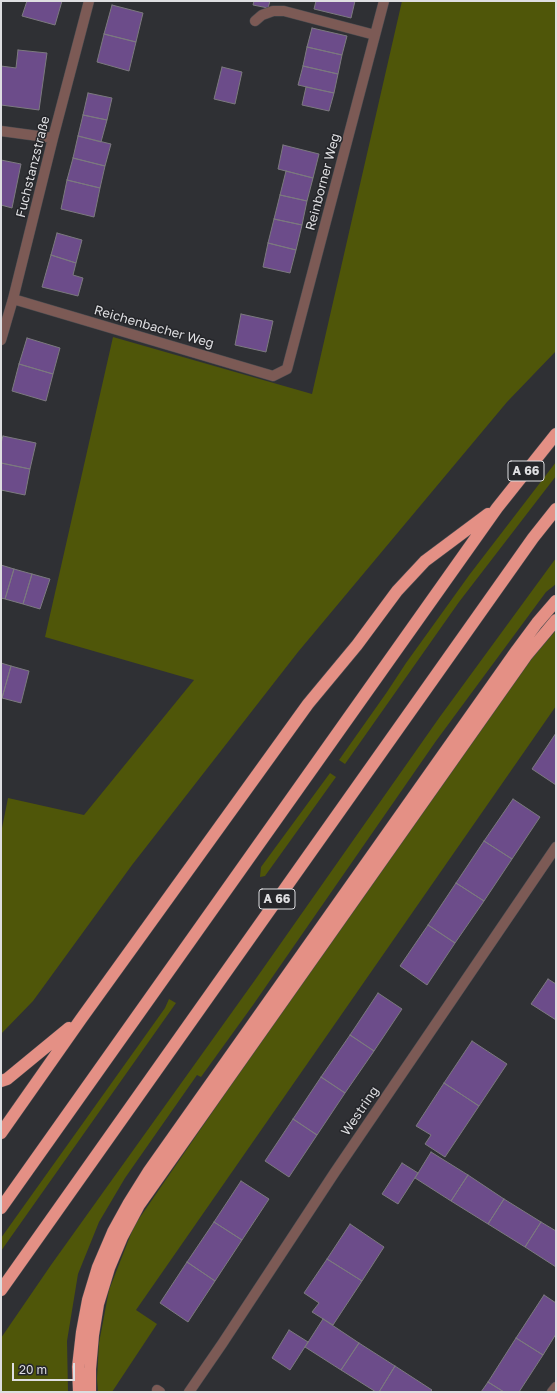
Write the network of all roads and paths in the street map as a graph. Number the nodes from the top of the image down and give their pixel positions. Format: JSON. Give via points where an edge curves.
{"nodes":[{"id":1,"x":89,"y":1,"type":"edge"},
{"id":2,"x":384,"y":1,"type":"edge"},
{"id":3,"x":255,"y":21,"type":"dead end"},
{"id":4,"x":375,"y":35,"type":"junction"},
{"id":5,"x":1,"y":131,"type":"edge"},
{"id":6,"x":53,"y":138,"type":"junction"},
{"id":7,"x":14,"y":299,"type":"junction"},
{"id":8,"x":1,"y":340,"type":"edge"},
{"id":9,"x":287,"y":369,"type":"joint"},
{"id":10,"x":556,"y":434,"type":"edge"},
{"id":11,"x":497,"y":508,"type":"junction"},
{"id":12,"x":556,"y":509,"type":"edge"},
{"id":13,"x":556,"y":601,"type":"edge"},
{"id":14,"x":556,"y":620,"type":"edge"},
{"id":15,"x":556,"y":846,"type":"edge"},
{"id":16,"x":81,"y":1019,"type":"junction"},
{"id":17,"x":1,"y":1081,"type":"edge"},
{"id":18,"x":1,"y":1133,"type":"edge"},
{"id":19,"x":1,"y":1208,"type":"edge"},
{"id":20,"x":1,"y":1290,"type":"edge"},
{"id":21,"x":556,"y":1387,"type":"edge"},
{"id":22,"x":79,"y":1392,"type":"edge"},
{"id":23,"x":90,"y":1392,"type":"edge"},
{"id":24,"x":188,"y":1392,"type":"edge"},
{"id":25,"x":552,"y":1392,"type":"edge"}],
"edges":[{"from":1,"to":6,"type":"street","name":"Fuchstanzstraße"},
{"from":2,"to":4,"type":"street","name":"Reinborner Weg"},
{"from":3,"to":4,"type":"street","via":[[273,11],[284,11]]},
{"from":4,"to":9,"type":"street","name":"Reinborner Weg"},
{"from":5,"to":6,"type":"street"},
{"from":6,"to":7,"type":"street","name":"Fuchstanzstraße"},
{"from":7,"to":8,"type":"street","name":"Fuchstanzstraße"},
{"from":7,"to":9,"type":"street","name":"Reichenbacher Weg","via":[[273,376]]},
{"from":10,"to":11,"type":"highway","number":"A 66"},
{"from":11,"to":16,"type":"highway","via":[[425,561],[397,591],[308,704]]},
{"from":11,"to":19,"type":"highway","number":"A 66"},
{"from":12,"to":20,"type":"highway","number":"A 66","via":[[528,544]]},
{"from":13,"to":22,"type":"highway","via":[[516,650],[153,1164],[129,1203],[98,1267],[88,1300],[80,1346]]},
{"from":14,"to":23,"type":"highway","via":[[526,656],[139,1206],[114,1256],[98,1304],[93,1335]]},
{"from":15,"to":24,"type":"street","name":"Westring"},
{"from":16,"to":17,"type":"highway"},
{"from":16,"to":18,"type":"highway"},
{"from":21,"to":25,"type":"street"}]}
